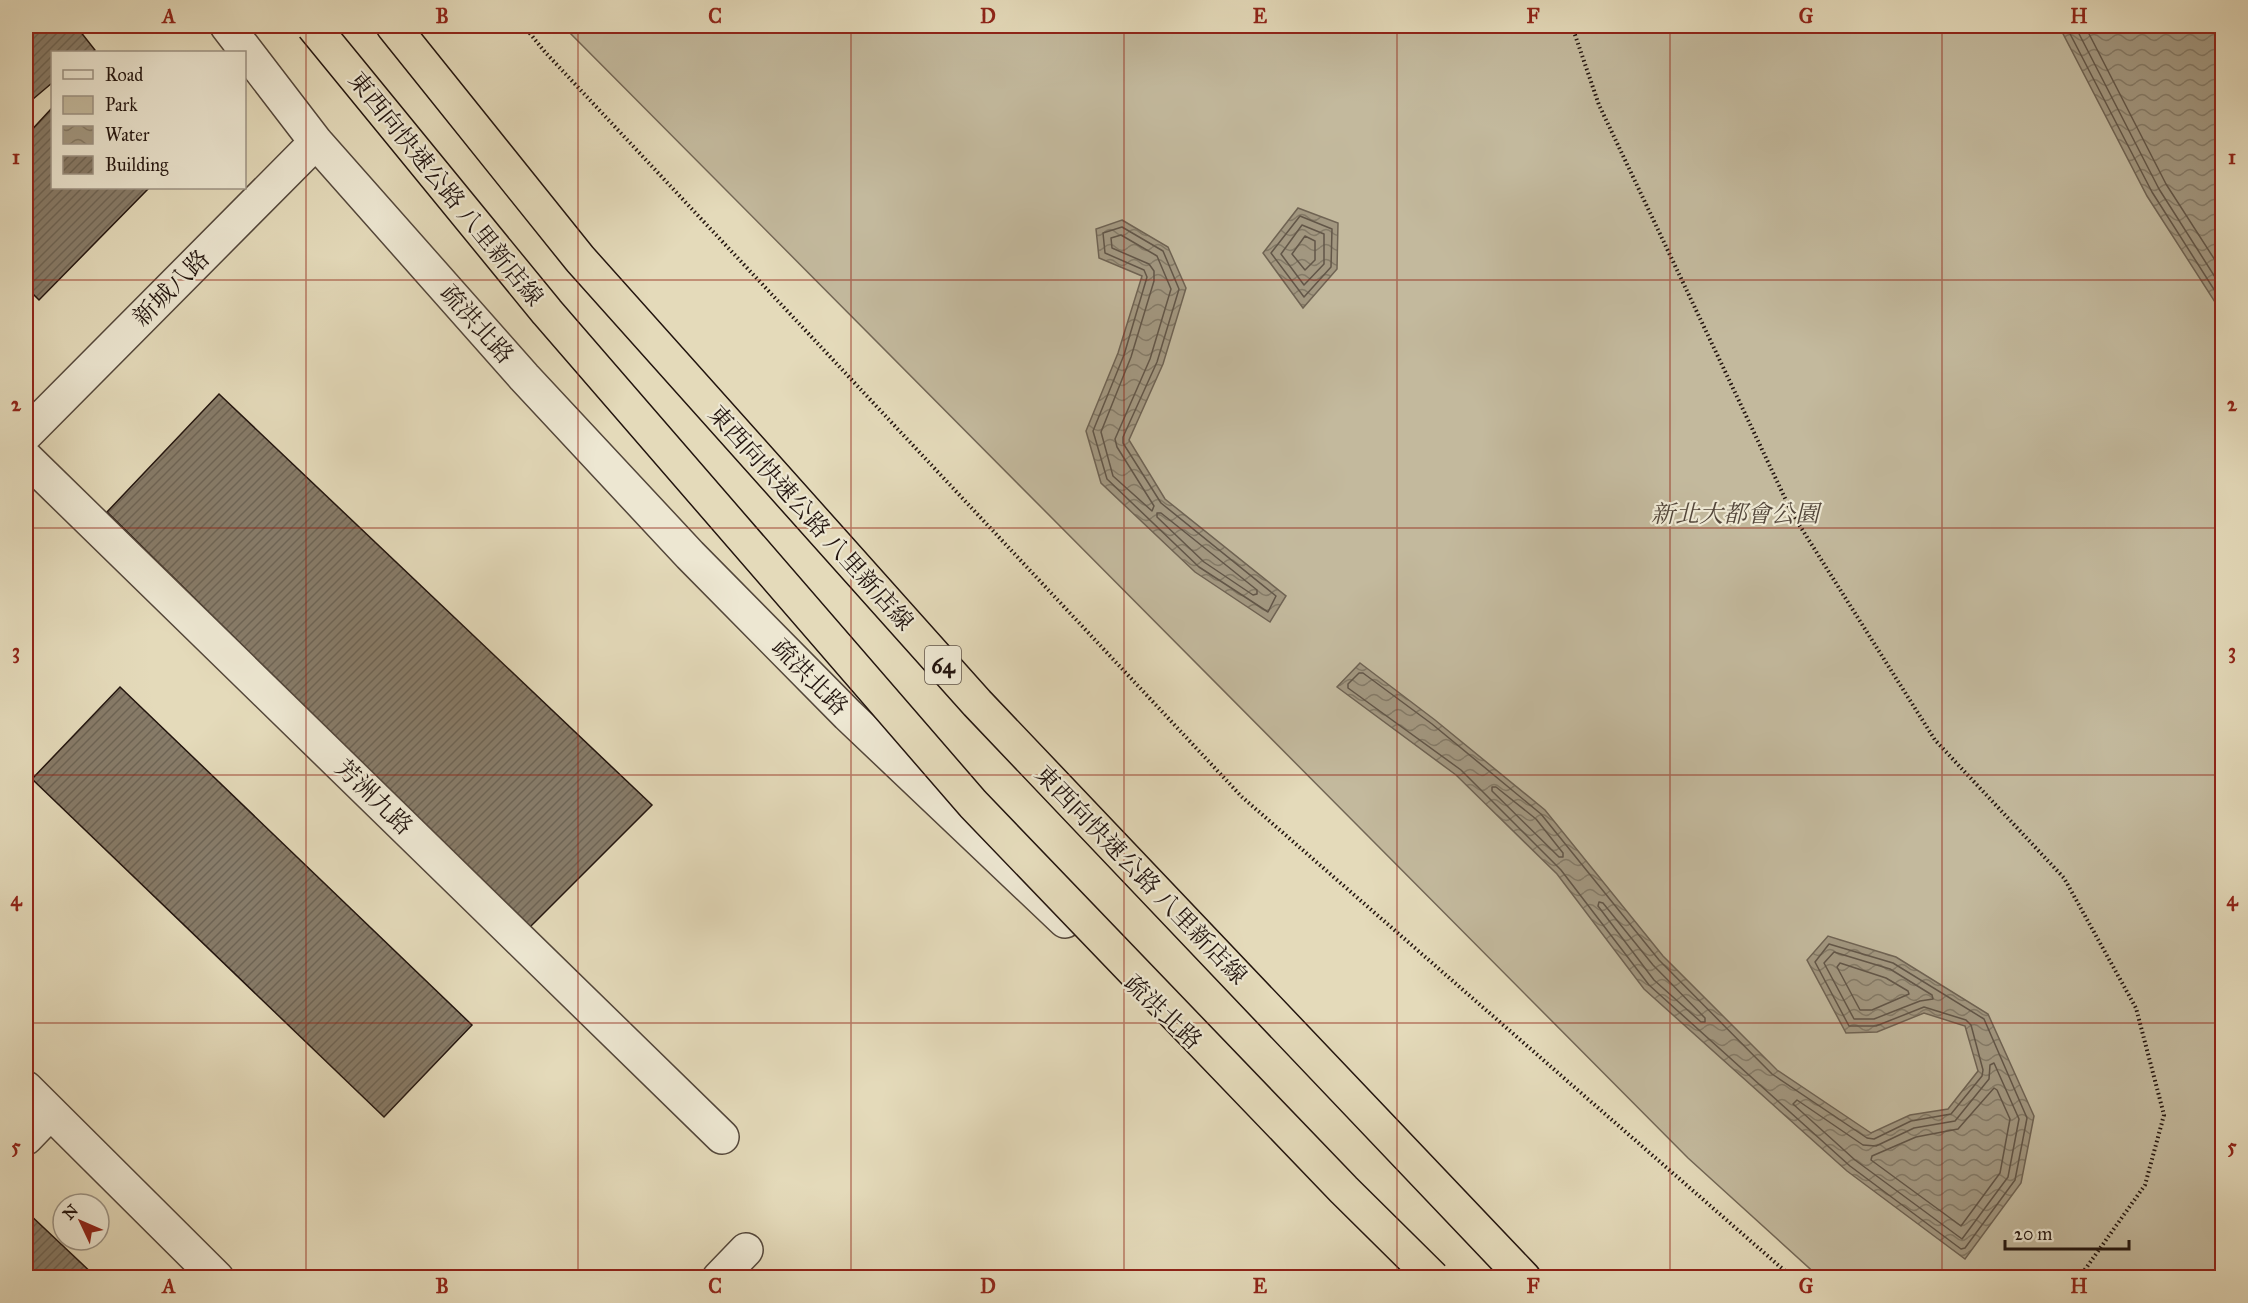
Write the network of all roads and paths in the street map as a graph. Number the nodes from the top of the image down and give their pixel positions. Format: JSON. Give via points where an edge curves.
{"nodes":[{"id":1,"x":227,"y":26,"type":"edge"},
{"id":2,"x":313,"y":26,"type":"edge"},
{"id":3,"x":393,"y":26,"type":"edge"},
{"id":4,"x":524,"y":26,"type":"edge"},
{"id":5,"x":1572,"y":26,"type":"edge"},
{"id":6,"x":316,"y":142,"type":"junction"},
{"id":7,"x":26,"y":434,"type":"edge"},
{"id":8,"x":26,"y":458,"type":"edge"},
{"id":9,"x":26,"y":1088,"type":"edge"},
{"id":10,"x":50,"y":1113,"type":"junction"},
{"id":11,"x":722,"y":1137,"type":"dead end"},
{"id":12,"x":26,"y":1138,"type":"edge"},
{"id":13,"x":746,"y":1250,"type":"dead end"},
{"id":14,"x":217,"y":1278,"type":"edge"},
{"id":15,"x":719,"y":1278,"type":"edge"},
{"id":16,"x":1433,"y":1278,"type":"edge"},
{"id":17,"x":1447,"y":1278,"type":"edge"},
{"id":18,"x":1524,"y":1278,"type":"edge"},
{"id":19,"x":1793,"y":1278,"type":"edge"},
{"id":20,"x":2079,"y":1278,"type":"edge"}],
"edges":[{"from":1,"to":6,"type":"street","name":"疏洪北路"},
{"from":2,"to":16,"type":"highway","name":"東西向快速公路 八里新店線","bridge":true,"via":[[547,312],[973,804]]},
{"from":3,"to":18,"type":"highway","name":"東西向快速公路 八里新店線","number":"64","via":[[580,259],[977,703]]},
{"from":4,"to":19,"type":"path","via":[[1242,797]]},
{"from":5,"to":20,"type":"path","via":[[1599,105],[1793,515],[1935,740],[2064,878],[2136,1008],[2164,1115],[2145,1185]]},
{"from":6,"to":7,"type":"street","name":"新城八路"},
{"from":6,"to":17,"type":"street","name":"疏洪北路","via":[[532,385],[690,555],[848,715]]},
{"from":8,"to":11,"type":"street","name":"芳洲九路"},
{"from":9,"to":10,"type":"street"},
{"from":10,"to":12,"type":"street"},
{"from":10,"to":14,"type":"street"},
{"from":13,"to":15,"type":"street"}]}
